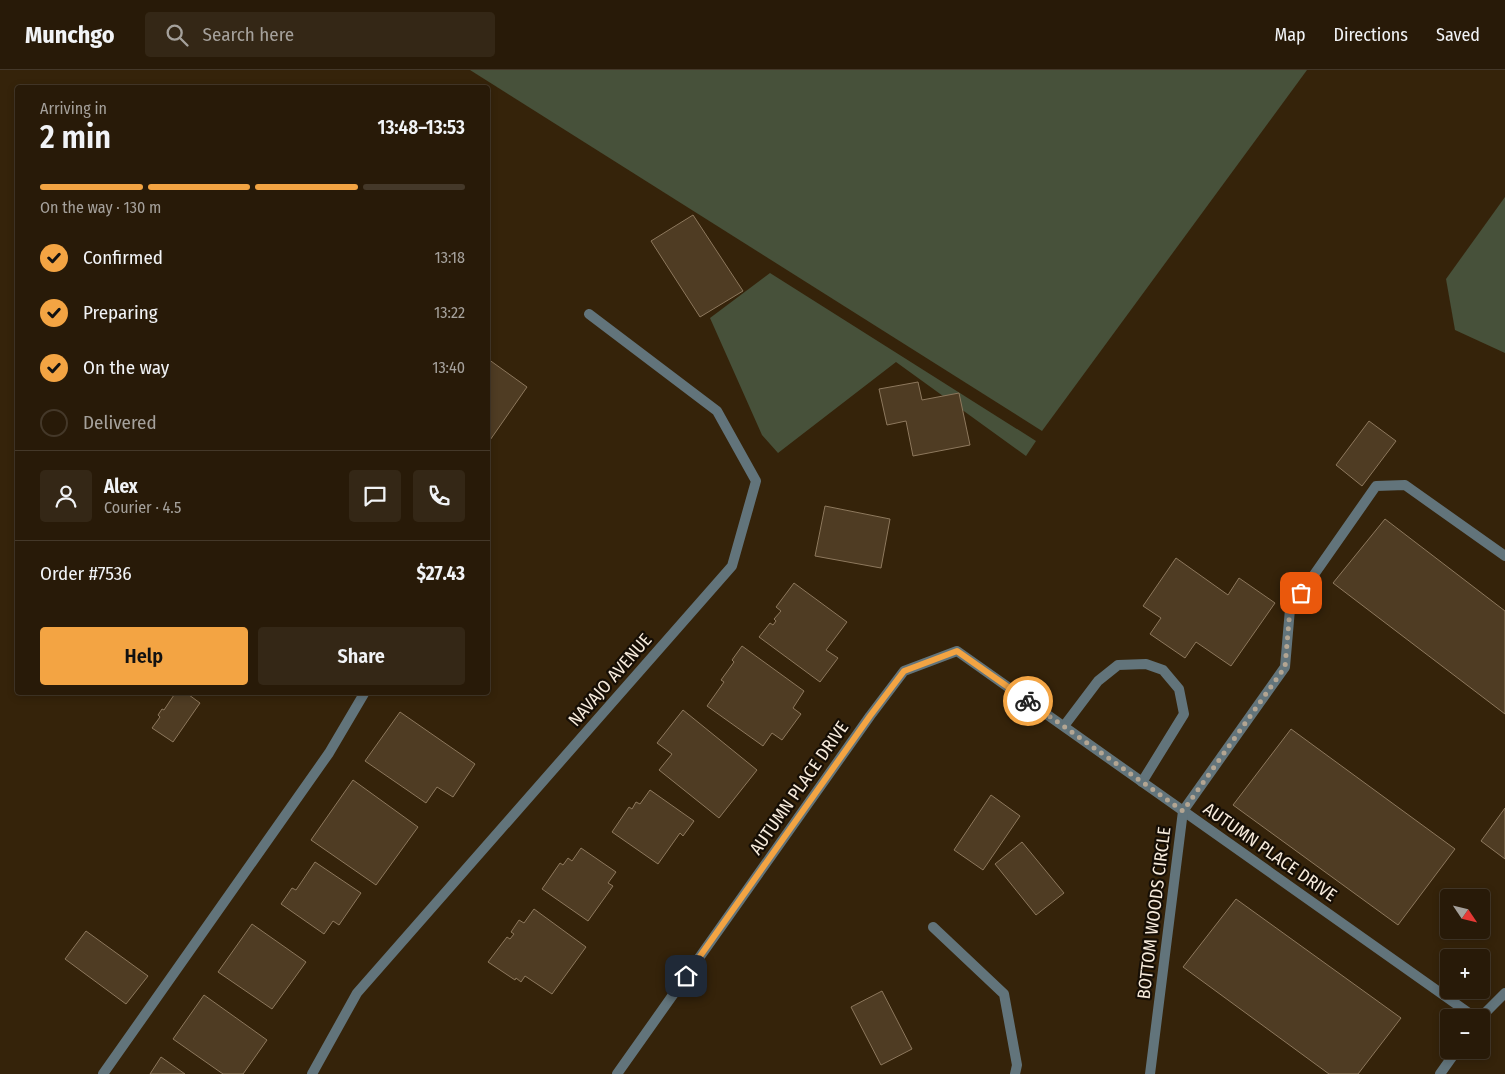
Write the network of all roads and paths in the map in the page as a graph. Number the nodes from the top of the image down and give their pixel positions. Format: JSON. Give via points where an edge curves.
{"nodes":[{"id":1,"x":589,"y":314,"type":"dead end"},
{"id":2,"x":1505,"y":556,"type":"edge"},
{"id":3,"x":363,"y":695,"type":"edge"},
{"id":4,"x":1064,"y":726,"type":"junction"},
{"id":5,"x":1142,"y":782,"type":"junction"},
{"id":6,"x":1183,"y":811,"type":"junction"},
{"id":7,"x":933,"y":926,"type":"dead end"},
{"id":8,"x":1505,"y":993,"type":"edge"},
{"id":9,"x":1465,"y":1009,"type":"edge"},
{"id":10,"x":1488,"y":1009,"type":"edge"},
{"id":11,"x":1451,"y":1059,"type":"edge"},
{"id":12,"x":103,"y":1074,"type":"edge"},
{"id":13,"x":312,"y":1074,"type":"edge"},
{"id":14,"x":617,"y":1074,"type":"edge"},
{"id":15,"x":1015,"y":1074,"type":"edge"},
{"id":16,"x":1150,"y":1074,"type":"edge"},
{"id":17,"x":1440,"y":1074,"type":"edge"}],
"edges":[{"from":1,"to":13,"type":"street","name":"NAVAJO AVENUE","via":[[717,411],[756,481],[732,566],[357,993]]},
{"from":2,"to":6,"type":"street","name":"BOTTOM WOODS CIRCLE","via":[[1405,485],[1376,486],[1290,609],[1285,667]]},
{"from":3,"to":12,"type":"street","via":[[330,753]]},
{"from":4,"to":5,"type":"street","name":"AUTUMN PLACE DRIVE"},
{"from":4,"to":5,"type":"street","via":[[1098,681],[1118,665],[1146,664],[1163,670],[1179,689],[1184,714]]},
{"from":4,"to":14,"type":"street","name":"AUTUMN PLACE DRIVE","via":[[957,651],[904,671]]},
{"from":5,"to":6,"type":"street","name":"AUTUMN PLACE DRIVE"},
{"from":6,"to":9,"type":"street","name":"AUTUMN PLACE DRIVE"},
{"from":6,"to":16,"type":"street","name":"BOTTOM WOODS CIRCLE"},
{"from":7,"to":15,"type":"street","via":[[1004,994],[1017,1065]]},
{"from":8,"to":10,"type":"street"},
{"from":11,"to":17,"type":"street"}]}
